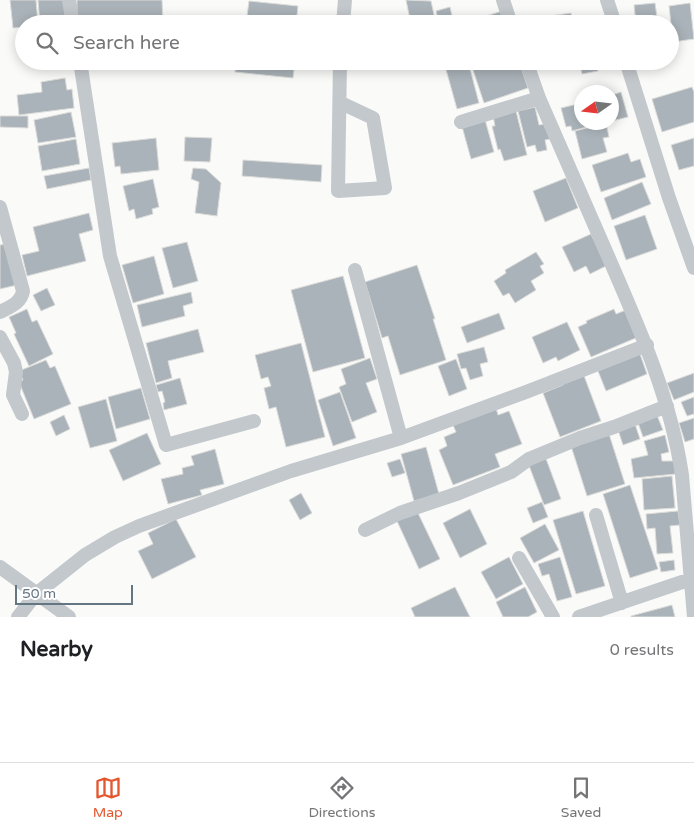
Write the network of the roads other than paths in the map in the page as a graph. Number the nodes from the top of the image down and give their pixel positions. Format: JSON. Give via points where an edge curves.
{"nodes":[{"id":1,"x":69,"y":0,"type":"edge"},
{"id":2,"x":345,"y":0,"type":"edge"},
{"id":3,"x":502,"y":0,"type":"edge"},
{"id":4,"x":608,"y":0,"type":"edge"},
{"id":5,"x":72,"y":15,"type":"edge"},
{"id":6,"x":344,"y":15,"type":"edge"},
{"id":7,"x":508,"y":15,"type":"edge"},
{"id":8,"x":612,"y":15,"type":"edge"},
{"id":9,"x":81,"y":70,"type":"edge"},
{"id":10,"x":340,"y":70,"type":"edge"},
{"id":11,"x":529,"y":70,"type":"edge"},
{"id":12,"x":629,"y":70,"type":"edge"},
{"id":13,"x":539,"y":98,"type":"junction"},
{"id":14,"x":341,"y":103,"type":"junction"},
{"id":15,"x":461,"y":122,"type":"dead end"},
{"id":16,"x":0,"y":207,"type":"edge"},
{"id":17,"x":694,"y":268,"type":"edge"},
{"id":18,"x":355,"y":270,"type":"dead end"},
{"id":19,"x":0,"y":312,"type":"edge"},
{"id":20,"x":0,"y":337,"type":"edge"},
{"id":21,"x":647,"y":344,"type":"junction"},
{"id":22,"x":667,"y":406,"type":"junction"},
{"id":23,"x":22,"y":414,"type":"dead end"},
{"id":24,"x":254,"y":421,"type":"dead end"},
{"id":25,"x":400,"y":438,"type":"junction"},
{"id":26,"x":596,"y":515,"type":"dead end"},
{"id":27,"x":365,"y":530,"type":"dead end"},
{"id":28,"x":519,"y":558,"type":"dead end"},
{"id":29,"x":0,"y":567,"type":"edge"},
{"id":30,"x":691,"y":579,"type":"junction"},
{"id":31,"x":36,"y":594,"type":"junction"},
{"id":32,"x":622,"y":603,"type":"junction"},
{"id":33,"x":18,"y":617,"type":"edge"},
{"id":34,"x":69,"y":617,"type":"edge"},
{"id":35,"x":553,"y":617,"type":"edge"},
{"id":36,"x":579,"y":617,"type":"edge"},
{"id":37,"x":694,"y":617,"type":"edge"}],
"edges":[{"from":1,"to":5,"type":"street"},
{"from":2,"to":6,"type":"street"},
{"from":3,"to":7,"type":"street"},
{"from":4,"to":8,"type":"street"},
{"from":9,"to":24,"type":"street","via":[[110,256],[166,445]]},
{"from":10,"to":14,"type":"street"},
{"from":11,"to":13,"type":"street"},
{"from":12,"to":17,"type":"street"},
{"from":13,"to":15,"type":"street"},
{"from":13,"to":21,"type":"street"},
{"from":14,"to":14,"type":"street","via":[[338,191],[385,188],[373,118]]},
{"from":16,"to":19,"type":"street","via":[[23,291],[18,301]]},
{"from":18,"to":25,"type":"street"},
{"from":20,"to":23,"type":"street","via":[[14,363],[13,395]]},
{"from":21,"to":22,"type":"street"},
{"from":21,"to":25,"type":"street"},
{"from":22,"to":27,"type":"street","via":[[580,438],[530,459],[511,472],[400,513]]},
{"from":22,"to":30,"type":"street","via":[[682,475]]},
{"from":25,"to":31,"type":"street","via":[[291,471],[139,526],[98,546]]},
{"from":26,"to":32,"type":"street"},
{"from":28,"to":35,"type":"street"},
{"from":29,"to":31,"type":"street"},
{"from":30,"to":32,"type":"street"},
{"from":30,"to":37,"type":"street"},
{"from":31,"to":33,"type":"street"},
{"from":31,"to":34,"type":"street"},
{"from":32,"to":36,"type":"street"}]}
